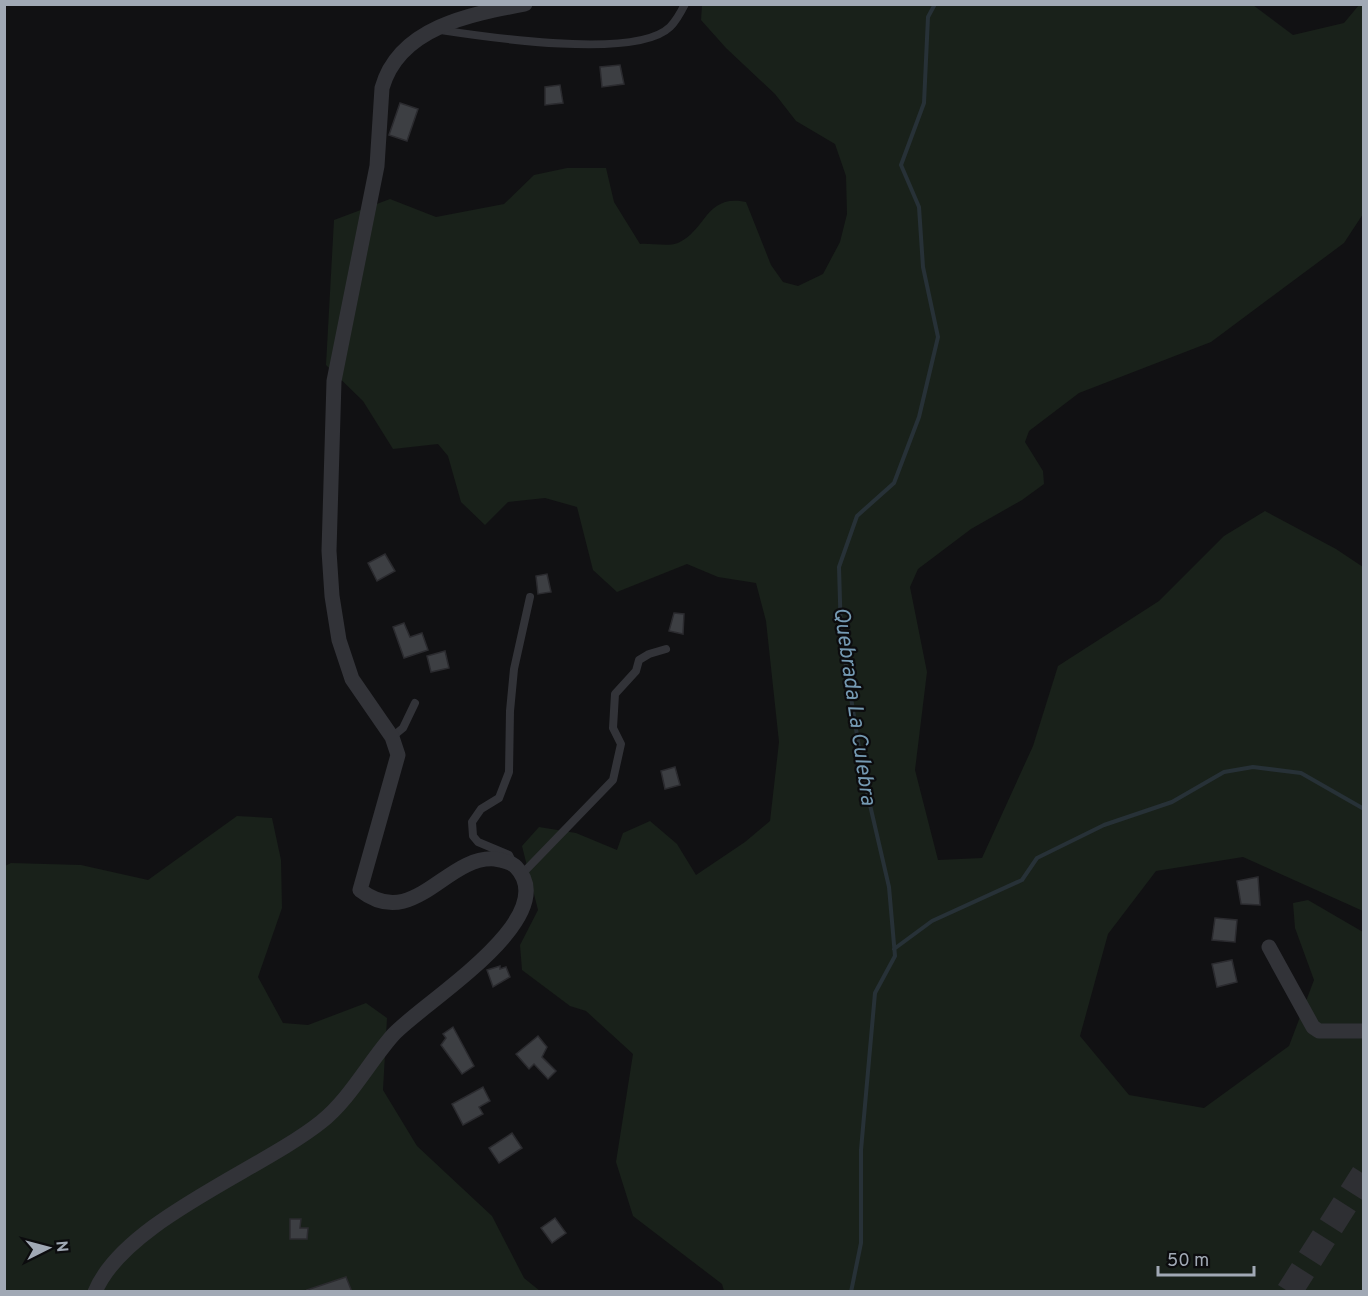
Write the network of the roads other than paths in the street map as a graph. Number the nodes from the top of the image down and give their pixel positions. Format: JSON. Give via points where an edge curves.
{"nodes":[{"id":1,"x":525,"y":4,"type":"edge"},
{"id":2,"x":685,"y":4,"type":"edge"},
{"id":3,"x":435,"y":30,"type":"junction"},
{"id":4,"x":530,"y":597,"type":"dead end"},
{"id":5,"x":666,"y":649,"type":"dead end"},
{"id":6,"x":415,"y":703,"type":"dead end"},
{"id":7,"x":392,"y":737,"type":"junction"},
{"id":8,"x":518,"y":869,"type":"junction"},
{"id":9,"x":1269,"y":947,"type":"dead end"},
{"id":10,"x":1364,"y":1031,"type":"edge"},
{"id":11,"x":95,"y":1292,"type":"edge"}],
"edges":[{"from":1,"to":3,"type":"street","via":[[481,12]]},
{"from":2,"to":3,"type":"lane","via":[[669,28],[647,40],[620,45],[570,45]]},
{"from":3,"to":7,"type":"street","via":[[399,55],[382,88],[377,166],[334,381],[329,551],[339,640],[352,679]]},
{"from":4,"to":8,"type":"lane","via":[[514,669],[509,772],[499,798],[481,809],[472,822],[473,836],[478,842],[509,855]]},
{"from":5,"to":8,"type":"lane","via":[[639,660],[629,681],[615,694],[614,728],[621,744],[613,780]]},
{"from":6,"to":7,"type":"lane","via":[[403,728]]},
{"from":7,"to":8,"type":"street","via":[[398,762],[360,890],[373,899],[408,900],[422,896],[462,866],[482,858]]},
{"from":8,"to":11,"type":"street","via":[[526,892],[522,909],[500,943],[393,1035],[322,1122],[148,1231],[102,1275]]},
{"from":9,"to":10,"type":"street","via":[[1313,1027],[1319,1031]]}]}
